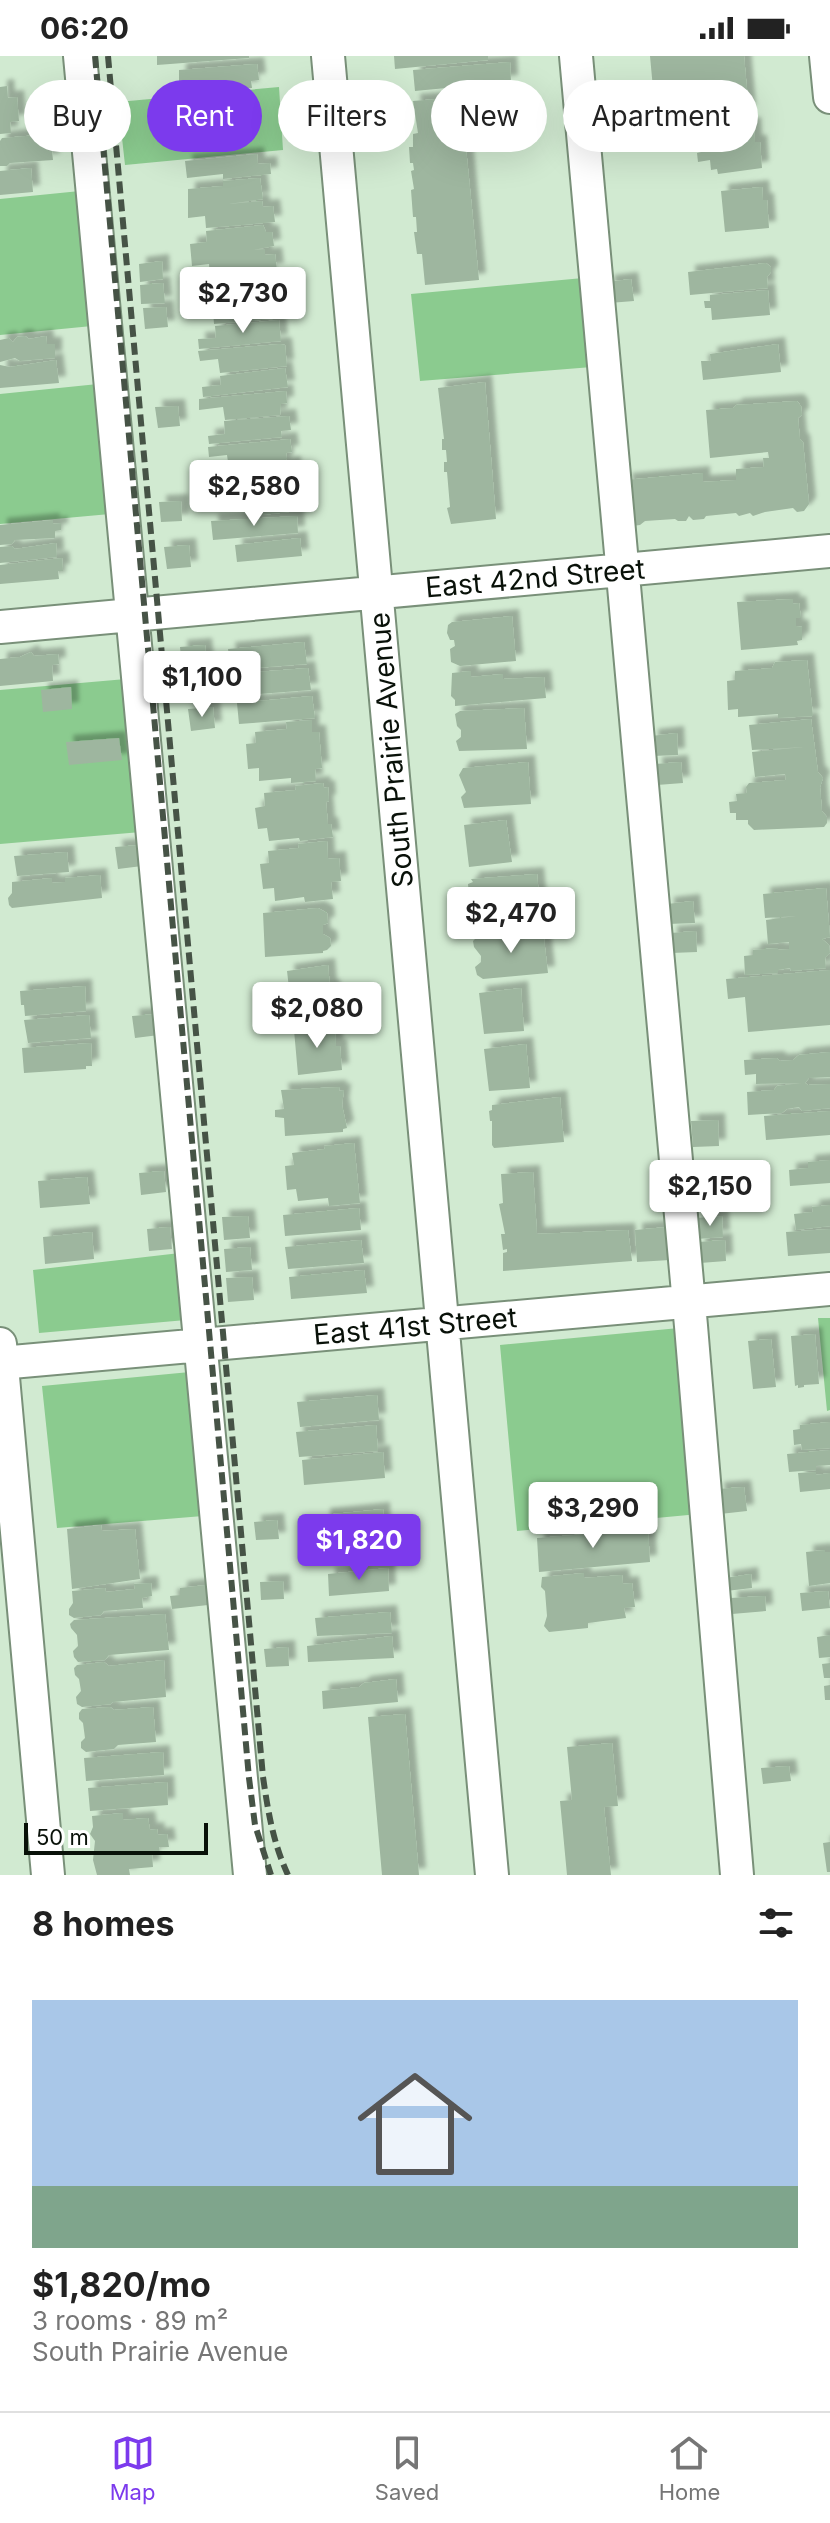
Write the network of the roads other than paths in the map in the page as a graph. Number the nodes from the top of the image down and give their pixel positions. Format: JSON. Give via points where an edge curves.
{"nodes":[{"id":1,"x":80,"y":56,"type":"edge"},
{"id":2,"x":328,"y":56,"type":"edge"},
{"id":3,"x":576,"y":56,"type":"edge"},
{"id":4,"x":826,"y":56,"type":"edge"},
{"id":5,"x":830,"y":97,"type":"edge"},
{"id":6,"x":830,"y":551,"type":"edge"},
{"id":7,"x":622,"y":570,"type":"junction"},
{"id":8,"x":376,"y":592,"type":"junction"},
{"id":9,"x":132,"y":615,"type":"junction"},
{"id":10,"x":0,"y":627,"type":"edge"},
{"id":11,"x":830,"y":1289,"type":"edge"},
{"id":12,"x":689,"y":1302,"type":"junction"},
{"id":13,"x":442,"y":1324,"type":"junction"},
{"id":14,"x":201,"y":1346,"type":"junction"},
{"id":15,"x":1,"y":1356,"type":"edge"},
{"id":16,"x":48,"y":1875,"type":"edge"},
{"id":17,"x":250,"y":1875,"type":"edge"},
{"id":18,"x":492,"y":1875,"type":"edge"},
{"id":19,"x":737,"y":1875,"type":"edge"}],
"edges":[{"from":1,"to":9,"type":"street"},
{"from":2,"to":8,"type":"street","name":"South Prairie Avenue"},
{"from":3,"to":7,"type":"street"},
{"from":4,"to":5,"type":"street"},
{"from":6,"to":7,"type":"street","name":"East 42nd Street"},
{"from":7,"to":8,"type":"street","name":"East 42nd Street"},
{"from":7,"to":12,"type":"street"},
{"from":8,"to":9,"type":"street","name":"East 42nd Street"},
{"from":8,"to":13,"type":"street","name":"South Prairie Avenue"},
{"from":9,"to":10,"type":"street","name":"East 42nd Street"},
{"from":9,"to":14,"type":"street"},
{"from":11,"to":12,"type":"street","name":"East 41st Street"},
{"from":12,"to":13,"type":"street","name":"East 41st Street"},
{"from":12,"to":19,"type":"street"},
{"from":13,"to":14,"type":"street","name":"East 41st Street"},
{"from":13,"to":18,"type":"street","name":"South Prairie Avenue"},
{"from":14,"to":15,"type":"street","name":"East 41st Street"},
{"from":14,"to":17,"type":"street"},
{"from":15,"to":16,"type":"street"}]}
